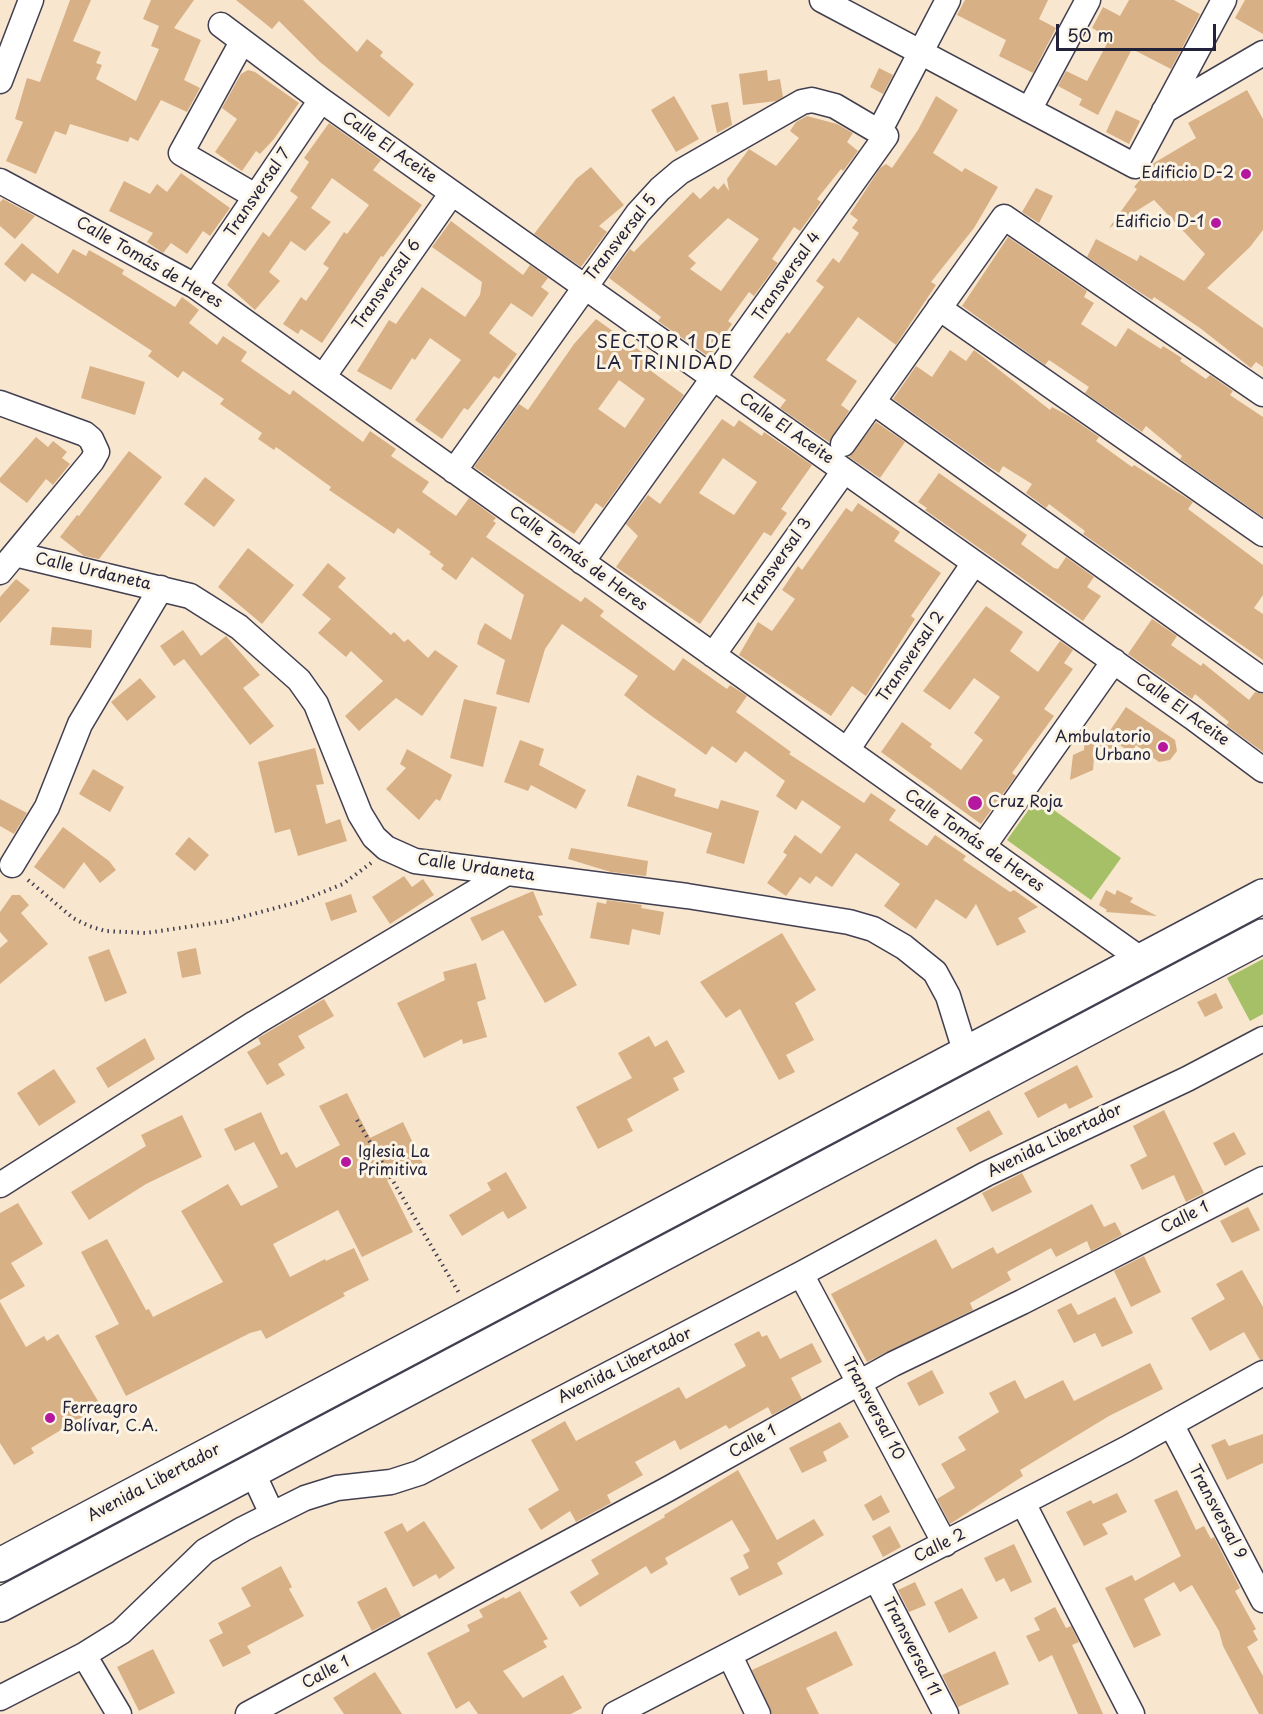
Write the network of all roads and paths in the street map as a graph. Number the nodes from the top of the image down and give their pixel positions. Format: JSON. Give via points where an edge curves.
{"nodes":[{"id":1,"x":31,"y":0,"type":"edge"},
{"id":2,"x":822,"y":0,"type":"edge"},
{"id":3,"x":948,"y":0,"type":"edge"},
{"id":4,"x":1088,"y":0,"type":"edge"},
{"id":5,"x":1224,"y":0,"type":"edge"},
{"id":6,"x":220,"y":25,"type":"dead end"},
{"id":7,"x":242,"y":42,"type":"junction"},
{"id":8,"x":921,"y":53,"type":"junction"},
{"id":9,"x":1263,"y":53,"type":"edge"},
{"id":10,"x":0,"y":81,"type":"edge"},
{"id":11,"x":321,"y":99,"type":"junction"},
{"id":12,"x":1029,"y":110,"type":"junction"},
{"id":13,"x":1164,"y":111,"type":"junction"},
{"id":14,"x":883,"y":134,"type":"junction"},
{"id":15,"x":0,"y":181,"type":"edge"},
{"id":16,"x":452,"y":192,"type":"junction"},
{"id":17,"x":255,"y":196,"type":"junction"},
{"id":18,"x":195,"y":286,"type":"junction"},
{"id":19,"x":584,"y":286,"type":"junction"},
{"id":20,"x":939,"y":308,"type":"junction"},
{"id":21,"x":323,"y":377,"type":"junction"},
{"id":22,"x":715,"y":379,"type":"junction"},
{"id":23,"x":1263,"y":394,"type":"edge"},
{"id":24,"x":873,"y":402,"type":"junction"},
{"id":25,"x":0,"y":403,"type":"edge"},
{"id":26,"x":843,"y":444,"type":"dead end"},
{"id":27,"x":454,"y":471,"type":"junction"},
{"id":28,"x":844,"y":471,"type":"junction"},
{"id":29,"x":1263,"y":534,"type":"edge"},
{"id":30,"x":15,"y":554,"type":"junction"},
{"id":31,"x":582,"y":562,"type":"junction"},
{"id":32,"x":974,"y":563,"type":"junction"},
{"id":33,"x":0,"y":572,"type":"edge"},
{"id":34,"x":162,"y":588,"type":"junction"},
{"id":35,"x":712,"y":656,"type":"junction"},
{"id":36,"x":1114,"y":661,"type":"junction"},
{"id":37,"x":1263,"y":680,"type":"edge"},
{"id":38,"x":847,"y":750,"type":"junction"},
{"id":39,"x":1263,"y":770,"type":"edge"},
{"id":40,"x":983,"y":847,"type":"junction"},
{"id":41,"x":386,"y":848,"type":"junction"},
{"id":42,"x":12,"y":865,"type":"joint"},
{"id":43,"x":507,"y":873,"type":"junction"},
{"id":44,"x":1263,"y":897,"type":"edge"},
{"id":45,"x":1263,"y":936,"type":"edge"},
{"id":46,"x":1142,"y":960,"type":"junction"},
{"id":47,"x":1263,"y":1039,"type":"edge"},
{"id":48,"x":966,"y":1054,"type":"junction"},
{"id":49,"x":357,"y":1120,"type":"dead end"},
{"id":50,"x":1263,"y":1179,"type":"edge"},
{"id":51,"x":0,"y":1185,"type":"edge"},
{"id":52,"x":801,"y":1274,"type":"junction"},
{"id":53,"x":472,"y":1316,"type":"junction"},
{"id":54,"x":1263,"y":1373,"type":"edge"},
{"id":55,"x":859,"y":1383,"type":"junction"},
{"id":56,"x":288,"y":1413,"type":"junction"},
{"id":57,"x":1171,"y":1424,"type":"junction"},
{"id":58,"x":305,"y":1443,"type":"junction"},
{"id":59,"x":252,"y":1471,"type":"junction"},
{"id":60,"x":1023,"y":1503,"type":"junction"},
{"id":61,"x":272,"y":1514,"type":"junction"},
{"id":62,"x":945,"y":1544,"type":"junction"},
{"id":63,"x":0,"y":1565,"type":"edge"},
{"id":64,"x":876,"y":1579,"type":"junction"},
{"id":65,"x":1263,"y":1600,"type":"edge"},
{"id":66,"x":0,"y":1605,"type":"edge"},
{"id":67,"x":84,"y":1655,"type":"junction"},
{"id":68,"x":730,"y":1656,"type":"junction"},
{"id":69,"x":0,"y":1698,"type":"edge"},
{"id":70,"x":119,"y":1714,"type":"edge"},
{"id":71,"x":248,"y":1714,"type":"edge"},
{"id":72,"x":615,"y":1714,"type":"edge"},
{"id":73,"x":758,"y":1714,"type":"edge"},
{"id":74,"x":946,"y":1714,"type":"edge"},
{"id":75,"x":1132,"y":1714,"type":"edge"}],
"edges":[{"from":1,"to":10,"type":"street"},
{"from":2,"to":8,"type":"street"},
{"from":3,"to":8,"type":"street","name":"Transversal 4"},
{"from":4,"to":12,"type":"street"},
{"from":5,"to":13,"type":"street"},
{"from":6,"to":7,"type":"street","name":"Calle El Aceite"},
{"from":7,"to":11,"type":"street","name":"Calle El Aceite"},
{"from":7,"to":17,"type":"street","via":[[181,153]]},
{"from":8,"to":12,"type":"street"},
{"from":8,"to":14,"type":"street","name":"Transversal 4"},
{"from":9,"to":13,"type":"street"},
{"from":11,"to":16,"type":"street","name":"Calle El Aceite"},
{"from":11,"to":17,"type":"street","name":"Transversal 7"},
{"from":12,"to":13,"type":"street","via":[[1135,166]]},
{"from":14,"to":19,"type":"street","name":"Transversal 5","via":[[826,102],[802,102],[706,156],[660,189]]},
{"from":14,"to":22,"type":"street","name":"Transversal 4"},
{"from":15,"to":18,"type":"street","name":"Calle Tomás de Heres"},
{"from":16,"to":19,"type":"street","name":"Calle El Aceite"},
{"from":16,"to":21,"type":"street","name":"Transversal 6"},
{"from":17,"to":18,"type":"street","name":"Transversal 7"},
{"from":18,"to":21,"type":"street","name":"Calle Tomás de Heres"},
{"from":19,"to":22,"type":"street","name":"Calle El Aceite"},
{"from":19,"to":27,"type":"street","name":"Transversal 5"},
{"from":20,"to":23,"type":"street","via":[[1004,217]]},
{"from":20,"to":24,"type":"street"},
{"from":20,"to":29,"type":"street"},
{"from":21,"to":27,"type":"street","name":"Calle Tomás de Heres"},
{"from":22,"to":28,"type":"street","name":"Calle El Aceite"},
{"from":22,"to":31,"type":"street","name":"Transversal 4"},
{"from":24,"to":26,"type":"street"},
{"from":24,"to":37,"type":"street"},
{"from":25,"to":30,"type":"street","via":[[73,428],[91,439],[96,448],[96,456]]},
{"from":27,"to":31,"type":"street","name":"Calle Tomás de Heres"},
{"from":28,"to":32,"type":"street","name":"Calle El Aceite"},
{"from":28,"to":35,"type":"street","name":"Transversal 3"},
{"from":30,"to":33,"type":"street"},
{"from":30,"to":34,"type":"street","name":"Calle Urdaneta"},
{"from":31,"to":35,"type":"street","name":"Calle Tomás de Heres"},
{"from":32,"to":36,"type":"street","name":"Calle El Aceite"},
{"from":32,"to":38,"type":"street","name":"Transversal 2"},
{"from":34,"to":41,"type":"street","name":"Calle Urdaneta","via":[[211,607],[268,650],[299,681],[316,704],[360,814]]},
{"from":34,"to":42,"type":"street","via":[[80,723],[57,787]]},
{"from":35,"to":38,"type":"street","name":"Calle Tomás de Heres"},
{"from":36,"to":39,"type":"street","name":"Calle El Aceite"},
{"from":36,"to":40,"type":"street"},
{"from":38,"to":40,"type":"street","name":"Calle Tomás de Heres"},
{"from":40,"to":46,"type":"street","name":"Calle Tomás de Heres"},
{"from":41,"to":42,"type":"path","via":[[343,884],[298,902],[227,921],[146,933],[105,931],[73,918]]},
{"from":41,"to":43,"type":"street","name":"Calle Urdaneta","via":[[415,861]]},
{"from":43,"to":48,"type":"street","name":"Calle Urdaneta","via":[[687,896],[873,929],[904,947],[938,977]]},
{"from":43,"to":51,"type":"street","via":[[255,1023]]},
{"from":44,"to":46,"type":"main road","name":"Avenida Libertador"},
{"from":45,"to":58,"type":"main road"},
{"from":46,"to":48,"type":"main road","name":"Avenida Libertador"},
{"from":47,"to":52,"type":"street","name":"Avenida Libertador","via":[[1187,1080],[1004,1165]]},
{"from":48,"to":53,"type":"main road","name":"Avenida Libertador"},
{"from":49,"to":53,"type":"path"},
{"from":50,"to":55,"type":"street","name":"Calle 1"},
{"from":52,"to":55,"type":"street","name":"Transversal 10"},
{"from":52,"to":61,"type":"street","name":"Avenida Libertador","via":[[419,1473],[392,1482],[337,1488]]},
{"from":53,"to":56,"type":"main road","name":"Avenida Libertador"},
{"from":54,"to":57,"type":"street","name":"Calle 2"},
{"from":55,"to":62,"type":"street","name":"Transversal 10"},
{"from":55,"to":71,"type":"street","name":"Calle 1"},
{"from":56,"to":58,"type":"main road"},
{"from":56,"to":63,"type":"main road","name":"Avenida Libertador"},
{"from":57,"to":60,"type":"street","name":"Calle 2"},
{"from":57,"to":65,"type":"street","name":"Transversal 9"},
{"from":58,"to":59,"type":"main road"},
{"from":59,"to":61,"type":"street"},
{"from":59,"to":66,"type":"main road"},
{"from":60,"to":62,"type":"street","name":"Calle 2"},
{"from":60,"to":75,"type":"street"},
{"from":61,"to":67,"type":"street","name":"Avenida Libertador","via":[[205,1551],[136,1619]]},
{"from":62,"to":64,"type":"street","name":"Calle 2"},
{"from":64,"to":68,"type":"street","name":"Calle 2"},
{"from":64,"to":74,"type":"street","name":"Transversal 11"},
{"from":67,"to":69,"type":"street","name":"Avenida Libertador"},
{"from":67,"to":70,"type":"street"},
{"from":68,"to":72,"type":"street","name":"Calle 2"},
{"from":68,"to":73,"type":"street"}]}
